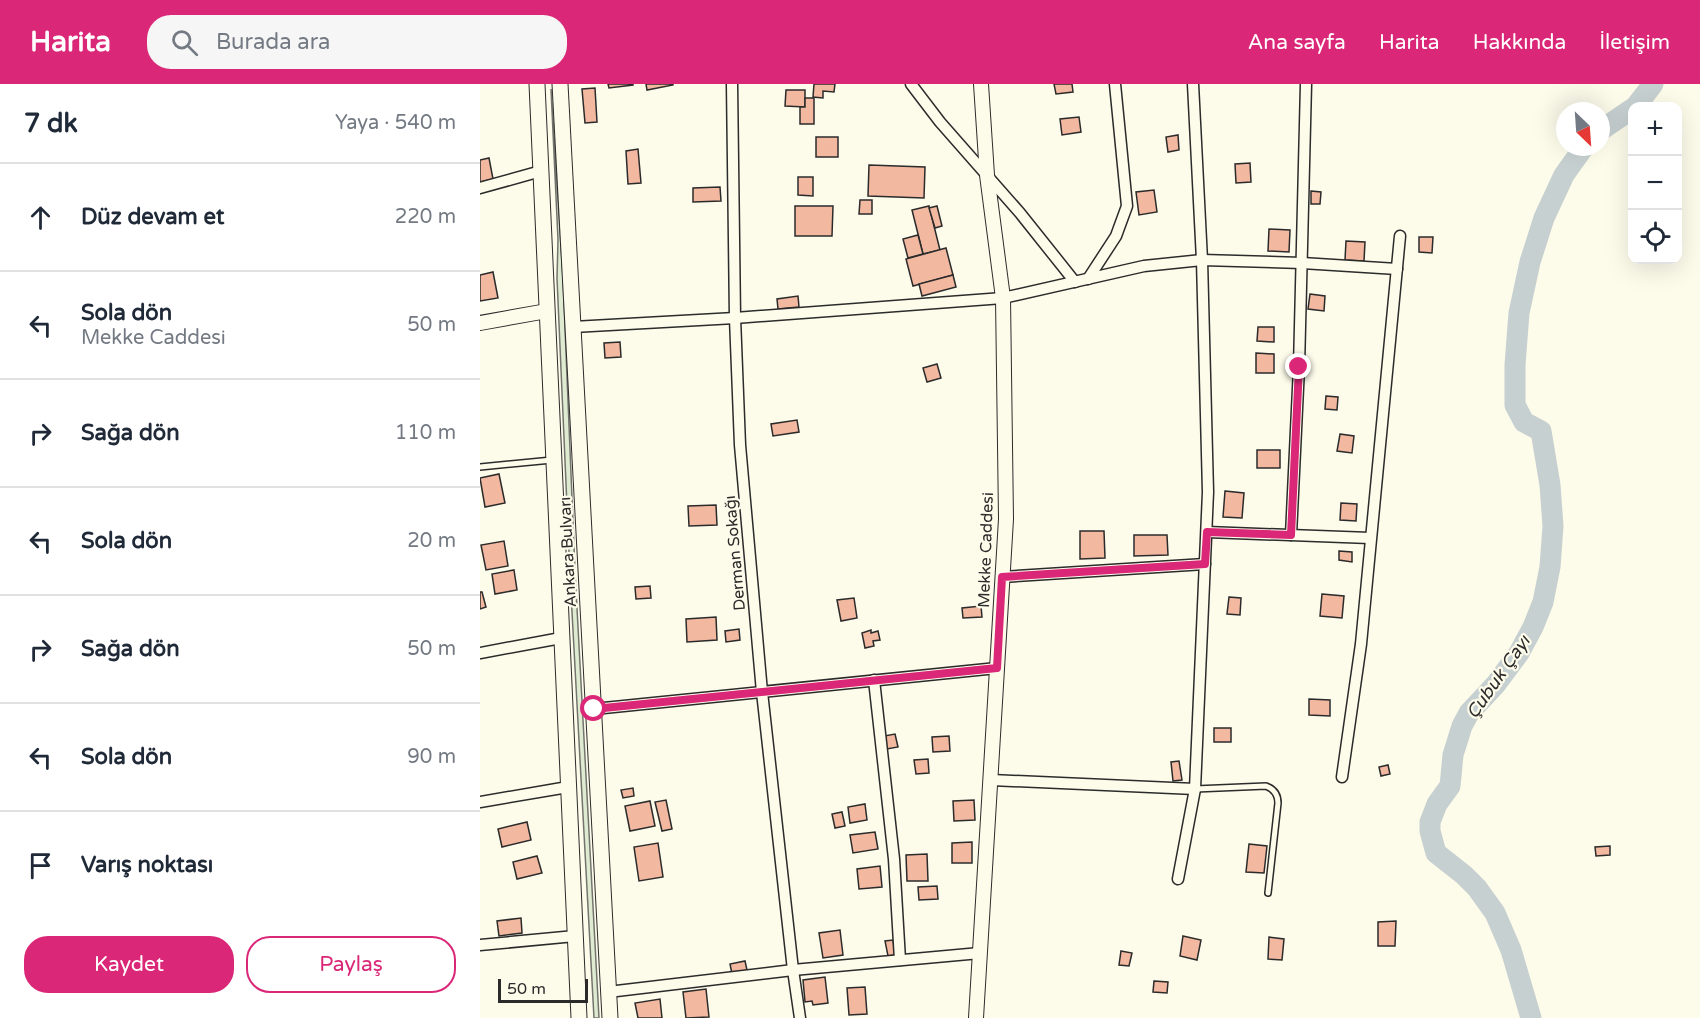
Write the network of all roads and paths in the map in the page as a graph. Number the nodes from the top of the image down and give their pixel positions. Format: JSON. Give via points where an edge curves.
{"nodes":[{"id":1,"x":537,"y":84,"type":"edge"},
{"id":2,"x":560,"y":84,"type":"edge"},
{"id":3,"x":732,"y":84,"type":"edge"},
{"id":4,"x":911,"y":84,"type":"edge"},
{"id":5,"x":981,"y":84,"type":"edge"},
{"id":6,"x":1115,"y":84,"type":"edge"},
{"id":7,"x":1193,"y":84,"type":"edge"},
{"id":8,"x":1306,"y":84,"type":"edge"},
{"id":9,"x":541,"y":171,"type":"junction"},
{"id":10,"x":987,"y":175,"type":"junction"},
{"id":11,"x":480,"y":188,"type":"edge"},
{"id":12,"x":1400,"y":236,"type":"dead end"},
{"id":13,"x":1202,"y":260,"type":"junction"},
{"id":14,"x":1302,"y":263,"type":"junction"},
{"id":15,"x":1397,"y":269,"type":"junction"},
{"id":16,"x":1088,"y":279,"type":"junction"},
{"id":17,"x":1075,"y":282,"type":"junction"},
{"id":18,"x":1003,"y":298,"type":"junction"},
{"id":19,"x":547,"y":311,"type":"junction"},
{"id":20,"x":735,"y":318,"type":"junction"},
{"id":21,"x":480,"y":323,"type":"edge"},
{"id":22,"x":573,"y":327,"type":"junction"},
{"id":23,"x":554,"y":460,"type":"junction"},
{"id":24,"x":480,"y":467,"type":"edge"},
{"id":25,"x":1207,"y":532,"type":"junction"},
{"id":26,"x":1291,"y":535,"type":"junction"},
{"id":27,"x":1370,"y":538,"type":"junction"},
{"id":28,"x":1205,"y":564,"type":"junction"},
{"id":29,"x":1002,"y":577,"type":"junction"},
{"id":30,"x":561,"y":638,"type":"junction"},
{"id":31,"x":480,"y":652,"type":"edge"},
{"id":32,"x":997,"y":668,"type":"junction"},
{"id":33,"x":874,"y":680,"type":"junction"},
{"id":34,"x":762,"y":692,"type":"junction"},
{"id":35,"x":594,"y":709,"type":"junction"},
{"id":36,"x":1342,"y":777,"type":"dead end"},
{"id":37,"x":991,"y":780,"type":"junction"},
{"id":38,"x":568,"y":787,"type":"junction"},
{"id":39,"x":1195,"y":789,"type":"junction"},
{"id":40,"x":480,"y":802,"type":"edge"},
{"id":41,"x":1178,"y":879,"type":"dead end"},
{"id":42,"x":1268,"y":893,"type":"dead end"},
{"id":43,"x":575,"y":936,"type":"junction"},
{"id":44,"x":480,"y":945,"type":"edge"},
{"id":45,"x":980,"y":953,"type":"junction"},
{"id":46,"x":900,"y":960,"type":"junction"},
{"id":47,"x":793,"y":970,"type":"junction"},
{"id":48,"x":608,"y":992,"type":"junction"},
{"id":49,"x":579,"y":1018,"type":"edge"},
{"id":50,"x":610,"y":1018,"type":"edge"},
{"id":51,"x":800,"y":1018,"type":"edge"},
{"id":52,"x":976,"y":1018,"type":"edge"}],
"edges":[{"from":1,"to":9,"type":"main road","name":"Ankara Bulvarı"},
{"from":2,"to":22,"type":"main road","name":"Ankara Bulvarı"},
{"from":3,"to":20,"type":"street","name":"Derman Sokağı"},
{"from":4,"to":10,"type":"street"},
{"from":5,"to":10,"type":"street","name":"Mekke Caddesi"},
{"from":6,"to":16,"type":"street","via":[[1127,206],[1116,236]]},
{"from":7,"to":13,"type":"street"},
{"from":8,"to":14,"type":"street"},
{"from":9,"to":11,"type":"street"},
{"from":9,"to":19,"type":"main road","name":"Ankara Bulvarı"},
{"from":10,"to":17,"type":"street"},
{"from":10,"to":18,"type":"street","name":"Mekke Caddesi"},
{"from":12,"to":15,"type":"street"},
{"from":13,"to":14,"type":"street"},
{"from":13,"to":16,"type":"street","via":[[1144,266]]},
{"from":13,"to":25,"type":"street"},
{"from":14,"to":15,"type":"street"},
{"from":14,"to":26,"type":"street"},
{"from":15,"to":27,"type":"street"},
{"from":16,"to":17,"type":"street"},
{"from":17,"to":18,"type":"street"},
{"from":18,"to":20,"type":"street"},
{"from":18,"to":29,"type":"street","name":"Mekke Caddesi","via":[[1006,519]]},
{"from":19,"to":21,"type":"street"},
{"from":19,"to":23,"type":"main road","name":"Ankara Bulvarı"},
{"from":20,"to":22,"type":"street"},
{"from":20,"to":34,"type":"street","name":"Derman Sokağı","via":[[740,445]]},
{"from":22,"to":35,"type":"main road","name":"Ankara Bulvarı"},
{"from":23,"to":24,"type":"lane"},
{"from":23,"to":30,"type":"main road","name":"Ankara Bulvarı"},
{"from":25,"to":26,"type":"street"},
{"from":25,"to":28,"type":"street"},
{"from":26,"to":27,"type":"street"},
{"from":27,"to":36,"type":"street","via":[[1361,644]]},
{"from":28,"to":29,"type":"street"},
{"from":28,"to":39,"type":"street"},
{"from":29,"to":32,"type":"street","name":"Mekke Caddesi"},
{"from":30,"to":31,"type":"street"},
{"from":30,"to":38,"type":"main road","name":"Ankara Bulvarı"},
{"from":32,"to":33,"type":"street"},
{"from":32,"to":37,"type":"street","name":"Mekke Caddesi"},
{"from":33,"to":34,"type":"street"},
{"from":33,"to":46,"type":"street","via":[[894,859]]},
{"from":34,"to":35,"type":"street"},
{"from":34,"to":47,"type":"street","name":"Derman Sokağı"},
{"from":35,"to":48,"type":"main road","name":"Ankara Bulvarı"},
{"from":37,"to":39,"type":"street"},
{"from":37,"to":45,"type":"street","name":"Mekke Caddesi"},
{"from":38,"to":40,"type":"street"},
{"from":38,"to":43,"type":"main road","name":"Ankara Bulvarı"},
{"from":39,"to":41,"type":"street"},
{"from":39,"to":42,"type":"lane","via":[[1266,786],[1277,794]]},
{"from":43,"to":44,"type":"street"},
{"from":43,"to":49,"type":"main road","name":"Ankara Bulvarı"},
{"from":45,"to":46,"type":"street"},
{"from":45,"to":52,"type":"street","name":"Mekke Caddesi"},
{"from":46,"to":47,"type":"street"},
{"from":47,"to":48,"type":"street"},
{"from":47,"to":51,"type":"street","name":"Derman Sokağı"},
{"from":48,"to":50,"type":"main road","name":"Ankara Bulvarı"}]}
